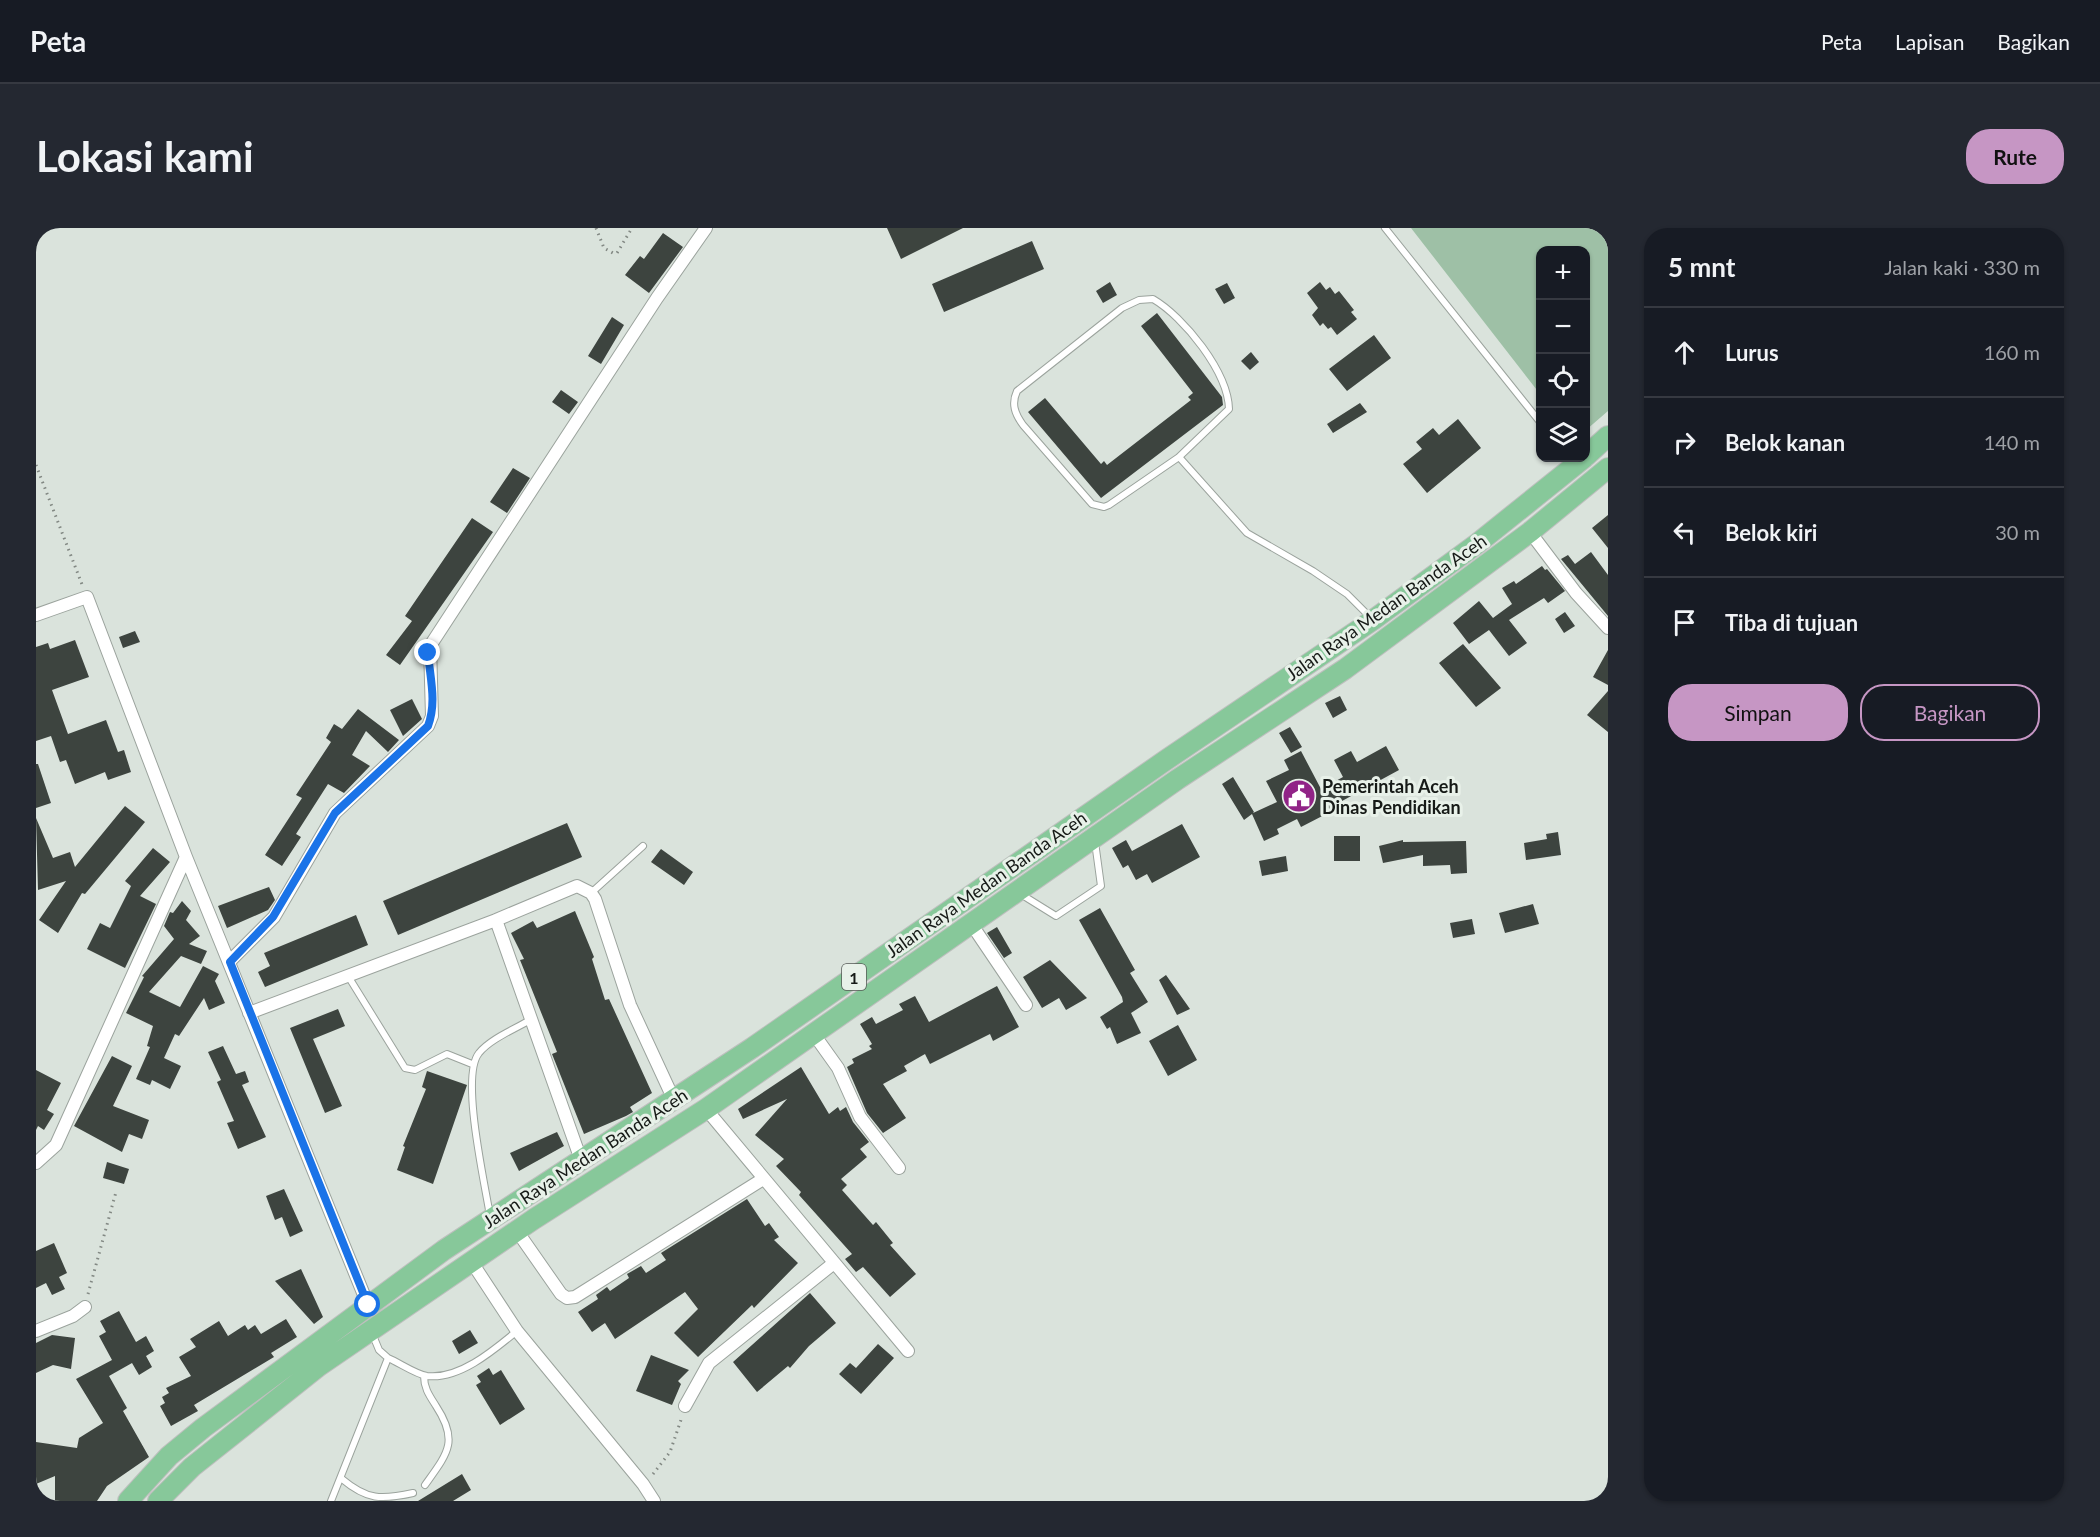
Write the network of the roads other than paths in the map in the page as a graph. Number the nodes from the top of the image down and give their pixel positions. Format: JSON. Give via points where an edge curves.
{"nodes":[{"id":1,"x":706,"y":228,"type":"edge"},
{"id":2,"x":1386,"y":228,"type":"edge"},
{"id":3,"x":1536,"y":417,"type":"edge"},
{"id":4,"x":1608,"y":436,"type":"edge"},
{"id":5,"x":1590,"y":450,"type":"edge"},
{"id":6,"x":1179,"y":456,"type":"junction"},
{"id":7,"x":1574,"y":462,"type":"edge"},
{"id":8,"x":1608,"y":468,"type":"edge"},
{"id":9,"x":1530,"y":532,"type":"junction"},
{"id":10,"x":36,"y":615,"type":"edge"},
{"id":11,"x":1373,"y":620,"type":"junction"},
{"id":12,"x":1608,"y":628,"type":"edge"},
{"id":13,"x":1166,"y":760,"type":"junction"},
{"id":14,"x":1178,"y":779,"type":"junction"},
{"id":15,"x":1094,"y":839,"type":"junction"},
{"id":16,"x":643,"y":846,"type":"dead end"},
{"id":17,"x":186,"y":857,"type":"junction"},
{"id":18,"x":591,"y":892,"type":"junction"},
{"id":19,"x":1018,"y":893,"type":"junction"},
{"id":20,"x":496,"y":920,"type":"junction"},
{"id":21,"x":972,"y":925,"type":"junction"},
{"id":22,"x":886,"y":954,"type":"junction"},
{"id":23,"x":230,"y":962,"type":"junction"},
{"id":24,"x":901,"y":973,"type":"junction"},
{"id":25,"x":348,"y":976,"type":"junction"},
{"id":26,"x":1026,"y":1005,"type":"dead end"},
{"id":27,"x":249,"y":1013,"type":"junction"},
{"id":28,"x":530,"y":1020,"type":"junction"},
{"id":29,"x":813,"y":1033,"type":"junction"},
{"id":30,"x":472,"y":1064,"type":"junction"},
{"id":31,"x":674,"y":1100,"type":"junction"},
{"id":32,"x":706,"y":1109,"type":"junction"},
{"id":33,"x":581,"y":1160,"type":"junction"},
{"id":34,"x":36,"y":1163,"type":"edge"},
{"id":35,"x":899,"y":1168,"type":"dead end"},
{"id":36,"x":763,"y":1179,"type":"junction"},
{"id":37,"x":520,"y":1200,"type":"junction"},
{"id":38,"x":491,"y":1219,"type":"junction"},
{"id":39,"x":534,"y":1219,"type":"junction"},
{"id":40,"x":516,"y":1231,"type":"junction"},
{"id":41,"x":471,"y":1261,"type":"junction"},
{"id":42,"x":834,"y":1263,"type":"junction"},
{"id":43,"x":368,"y":1305,"type":"junction"},
{"id":44,"x":85,"y":1307,"type":"road end"},
{"id":45,"x":36,"y":1331,"type":"edge"},
{"id":46,"x":371,"y":1331,"type":"junction"},
{"id":47,"x":517,"y":1331,"type":"junction"},
{"id":48,"x":908,"y":1351,"type":"dead end"},
{"id":49,"x":388,"y":1358,"type":"junction"},
{"id":50,"x":424,"y":1376,"type":"junction"},
{"id":51,"x":685,"y":1406,"type":"road end"},
{"id":52,"x":342,"y":1479,"type":"junction"},
{"id":53,"x":425,"y":1485,"type":"dead end"},
{"id":54,"x":413,"y":1493,"type":"dead end"},
{"id":55,"x":128,"y":1501,"type":"edge"},
{"id":56,"x":158,"y":1501,"type":"edge"},
{"id":57,"x":331,"y":1501,"type":"edge"},
{"id":58,"x":654,"y":1501,"type":"edge"}],
"edges":[{"from":1,"to":23,"type":"street","via":[[430,646],[433,708],[428,726],[335,813],[273,917]]},
{"from":2,"to":3,"type":"lane"},
{"from":4,"to":5,"type":"highway","name":"Jalan Raya Medan Banda Aceh","number":"1"},
{"from":6,"to":6,"type":"lane","via":[[1109,505],[1092,504],[1017,417],[1014,398],[1017,391],[1122,308],[1153,299],[1167,308],[1209,357],[1229,396],[1229,409]]},
{"from":6,"to":11,"type":"lane","via":[[1247,533],[1347,594]]},
{"from":7,"to":11,"type":"highway","name":"Jalan Raya Medan Banda Aceh","number":"1","via":[[1478,543]]},
{"from":8,"to":9,"type":"highway","name":"Jalan Raya Medan Banda Aceh","number":"1"},
{"from":9,"to":12,"type":"street"},
{"from":9,"to":14,"type":"highway","name":"Jalan Raya Medan Banda Aceh","number":"1","via":[[1345,669]]},
{"from":10,"to":17,"type":"street","via":[[87,597]]},
{"from":11,"to":13,"type":"highway","name":"Jalan Raya Medan Banda Aceh","number":"1"},
{"from":13,"to":14,"type":"highway"},
{"from":13,"to":22,"type":"highway","name":"Jalan Raya Medan Banda Aceh","number":"1"},
{"from":14,"to":15,"type":"highway","name":"Jalan Raya Medan Banda Aceh","number":"1"},
{"from":15,"to":19,"type":"highway","name":"Jalan Raya Medan Banda Aceh","number":"1"},
{"from":15,"to":19,"type":"lane","via":[[1102,879],[1099,888],[1056,916]]},
{"from":16,"to":18,"type":"lane"},
{"from":17,"to":23,"type":"street"},
{"from":17,"to":34,"type":"street","via":[[56,1145]]},
{"from":18,"to":20,"type":"street","via":[[570,886]]},
{"from":18,"to":31,"type":"street","via":[[630,1005]]},
{"from":19,"to":21,"type":"highway","name":"Jalan Raya Medan Banda Aceh","number":"1"},
{"from":20,"to":25,"type":"street"},
{"from":20,"to":28,"type":"street"},
{"from":21,"to":24,"type":"highway","name":"Jalan Raya Medan Banda Aceh","number":"1"},
{"from":21,"to":26,"type":"street"},
{"from":22,"to":24,"type":"highway"},
{"from":22,"to":31,"type":"highway","name":"Jalan Raya Medan Banda Aceh","number":"1"},
{"from":23,"to":27,"type":"street"},
{"from":24,"to":29,"type":"highway","name":"Jalan Raya Medan Banda Aceh","number":"1"},
{"from":25,"to":27,"type":"street"},
{"from":25,"to":30,"type":"lane","via":[[405,1068],[415,1070],[447,1054]]},
{"from":27,"to":43,"type":"street"},
{"from":28,"to":30,"type":"lane","via":[[480,1051]]},
{"from":28,"to":33,"type":"street"},
{"from":29,"to":32,"type":"highway","name":"Jalan Raya Medan Banda Aceh","number":"1"},
{"from":29,"to":35,"type":"street","via":[[838,1068],[860,1117]]},
{"from":30,"to":38,"type":"lane","via":[[472,1100]]},
{"from":31,"to":33,"type":"highway","name":"Jalan Raya Medan Banda Aceh","number":"1"},
{"from":32,"to":36,"type":"street"},
{"from":32,"to":39,"type":"highway","name":"Jalan Raya Medan Banda Aceh","number":"1"},
{"from":33,"to":37,"type":"highway","name":"Jalan Raya Medan Banda Aceh","number":"1"},
{"from":36,"to":40,"type":"street","via":[[575,1298],[561,1294]]},
{"from":36,"to":42,"type":"street"},
{"from":37,"to":38,"type":"highway","name":"Jalan Raya Medan Banda Aceh","number":"1"},
{"from":37,"to":39,"type":"highway"},
{"from":38,"to":43,"type":"highway","name":"Jalan Raya Medan Banda Aceh","number":"1"},
{"from":39,"to":40,"type":"highway","name":"Jalan Raya Medan Banda Aceh","number":"1"},
{"from":40,"to":41,"type":"highway","name":"Jalan Raya Medan Banda Aceh","number":"1"},
{"from":41,"to":46,"type":"highway","name":"Jalan Raya Medan Banda Aceh","number":"1"},
{"from":41,"to":47,"type":"street"},
{"from":42,"to":48,"type":"street"},
{"from":42,"to":51,"type":"street","via":[[710,1363]]},
{"from":43,"to":55,"type":"highway","name":"Jalan Raya Medan Banda Aceh","number":"1","via":[[203,1428],[169,1456]]},
{"from":44,"to":45,"type":"street"},
{"from":46,"to":49,"type":"lane","via":[[379,1350]]},
{"from":46,"to":56,"type":"highway","name":"Jalan Raya Medan Banda Aceh","number":"1","via":[[265,1407]]},
{"from":47,"to":50,"type":"lane","via":[[453,1373]]},
{"from":47,"to":58,"type":"street"},
{"from":49,"to":50,"type":"lane"},
{"from":49,"to":52,"type":"lane"},
{"from":50,"to":53,"type":"lane","via":[[424,1388],[450,1433],[447,1447]]},
{"from":52,"to":54,"type":"lane","via":[[360,1494],[382,1497]]},
{"from":52,"to":57,"type":"lane"}]}
